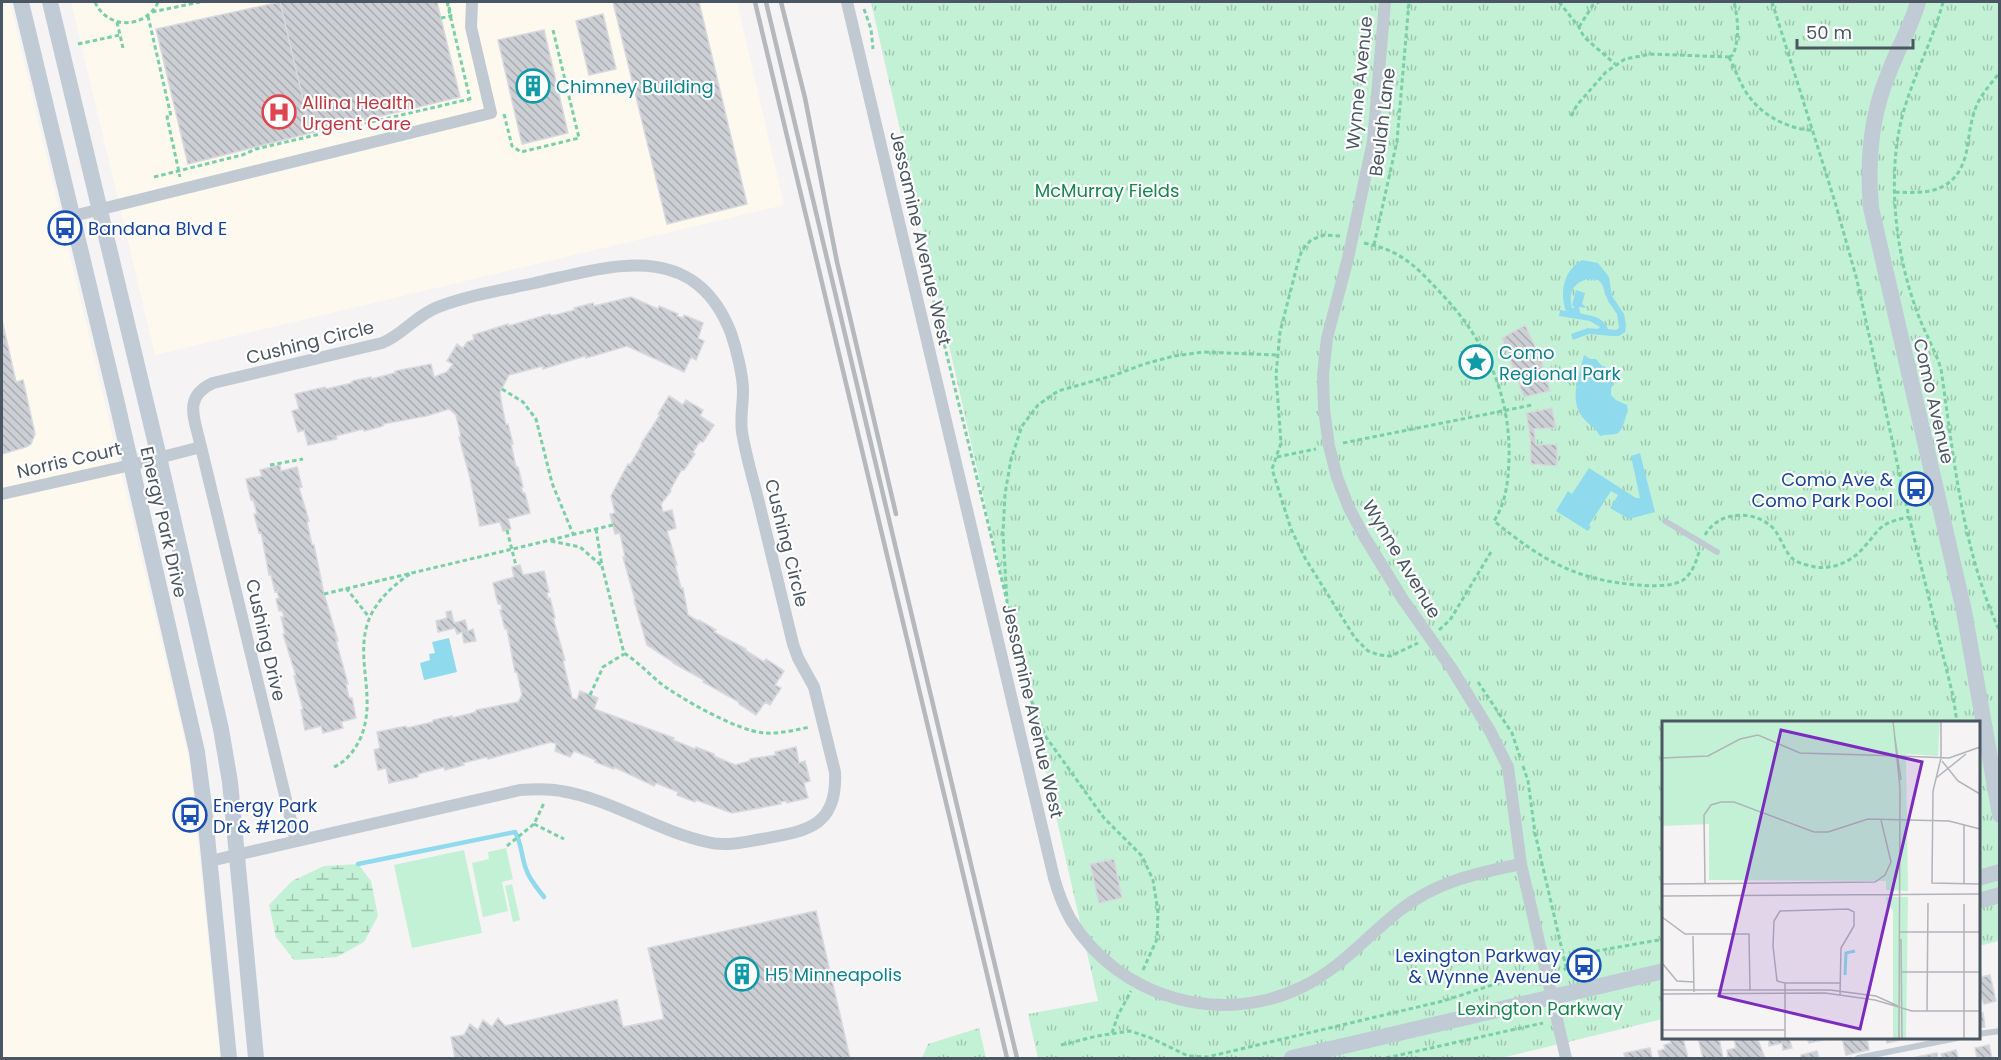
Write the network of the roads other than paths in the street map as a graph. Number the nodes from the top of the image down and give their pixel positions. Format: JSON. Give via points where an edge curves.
{"nodes":[{"id":1,"x":21,"y":2,"type":"edge"},
{"id":2,"x":50,"y":2,"type":"edge"},
{"id":3,"x":471,"y":2,"type":"edge"},
{"id":4,"x":847,"y":2,"type":"edge"},
{"id":5,"x":1385,"y":2,"type":"edge"},
{"id":6,"x":1918,"y":2,"type":"edge"},
{"id":7,"x":99,"y":209,"type":"junction"},
{"id":8,"x":73,"y":216,"type":"junction"},
{"id":9,"x":201,"y":447,"type":"junction"},
{"id":10,"x":145,"y":461,"type":"junction"},
{"id":11,"x":2,"y":494,"type":"edge"},
{"id":12,"x":1665,"y":521,"type":"dead end"},
{"id":13,"x":1717,"y":552,"type":"dead end"},
{"id":14,"x":2000,"y":815,"type":"edge"},
{"id":15,"x":296,"y":841,"type":"junction"},
{"id":16,"x":237,"y":855,"type":"junction"},
{"id":17,"x":210,"y":861,"type":"junction"},
{"id":18,"x":1521,"y":864,"type":"junction"},
{"id":19,"x":2000,"y":872,"type":"edge"},
{"id":20,"x":1980,"y":877,"type":"edge"},
{"id":21,"x":2000,"y":895,"type":"edge"},
{"id":22,"x":1980,"y":900,"type":"edge"},
{"id":23,"x":1662,"y":971,"type":"edge"},
{"id":24,"x":1551,"y":997,"type":"junction"},
{"id":25,"x":2000,"y":1031,"type":"edge"},
{"id":26,"x":1980,"y":1034,"type":"edge"},
{"id":27,"x":1953,"y":1039,"type":"edge"},
{"id":28,"x":229,"y":1059,"type":"edge"},
{"id":29,"x":256,"y":1059,"type":"edge"},
{"id":30,"x":1292,"y":1059,"type":"edge"},
{"id":31,"x":1566,"y":1059,"type":"edge"},
{"id":32,"x":1858,"y":1059,"type":"edge"}],
"edges":[{"from":1,"to":8,"type":"street","name":"Energy Park Drive"},
{"from":2,"to":7,"type":"street","name":"Energy Park Drive"},
{"from":3,"to":7,"type":"street","via":[[471,27],[491,113]]},
{"from":4,"to":18,"type":"street","name":"Jessamine Avenue West","via":[[1053,878],[1071,920],[1091,948],[1136,983],[1163,996],[1190,1003],[1240,1005],[1280,997],[1304,987],[1330,971],[1427,891],[1457,879]]},
{"from":5,"to":18,"type":"street","name":"Wynne Avenue","via":[[1373,141],[1327,338],[1323,375],[1329,446],[1348,508],[1402,598],[1452,669],[1508,767]]},
{"from":6,"to":14,"type":"street","name":"Como Avenue","via":[[1887,76],[1876,114],[1868,160],[1871,208],[1964,611]]},
{"from":7,"to":8,"type":"street"},
{"from":7,"to":10,"type":"street","name":"Energy Park Drive"},
{"from":8,"to":10,"type":"street","name":"Energy Park Drive"},
{"from":9,"to":10,"type":"street"},
{"from":9,"to":15,"type":"street","name":"Cushing Drive"},
{"from":9,"to":15,"type":"street","name":"Cushing Circle","via":[[194,399],[202,388],[213,383],[382,344],[431,309],[472,297],[616,266],[643,264],[671,270],[704,292],[732,336],[743,382],[741,421],[748,461],[793,644],[814,687],[835,772],[836,787],[820,822],[799,832],[738,844],[707,842],[579,795],[548,789],[519,790]]},
{"from":10,"to":11,"type":"street","name":"Norris Court"},
{"from":10,"to":16,"type":"street","name":"Energy Park Drive","via":[[221,729]]},
{"from":10,"to":17,"type":"street","name":"Energy Park Drive","via":[[197,752]]},
{"from":12,"to":13,"type":"lane"},
{"from":15,"to":16,"type":"street","name":"Cushing Circle"},
{"from":16,"to":17,"type":"street","name":"Cushing Circle"},
{"from":16,"to":29,"type":"street","name":"Energy Park Drive"},
{"from":17,"to":28,"type":"street","name":"Energy Park Drive"},
{"from":18,"to":24,"type":"street","name":"Wynne Avenue"},
{"from":19,"to":20,"type":"street"},
{"from":21,"to":22,"type":"street"},
{"from":23,"to":24,"type":"street"},
{"from":24,"to":30,"type":"street"},
{"from":24,"to":31,"type":"street"},
{"from":25,"to":26,"type":"lane"},
{"from":27,"to":32,"type":"lane"}]}
